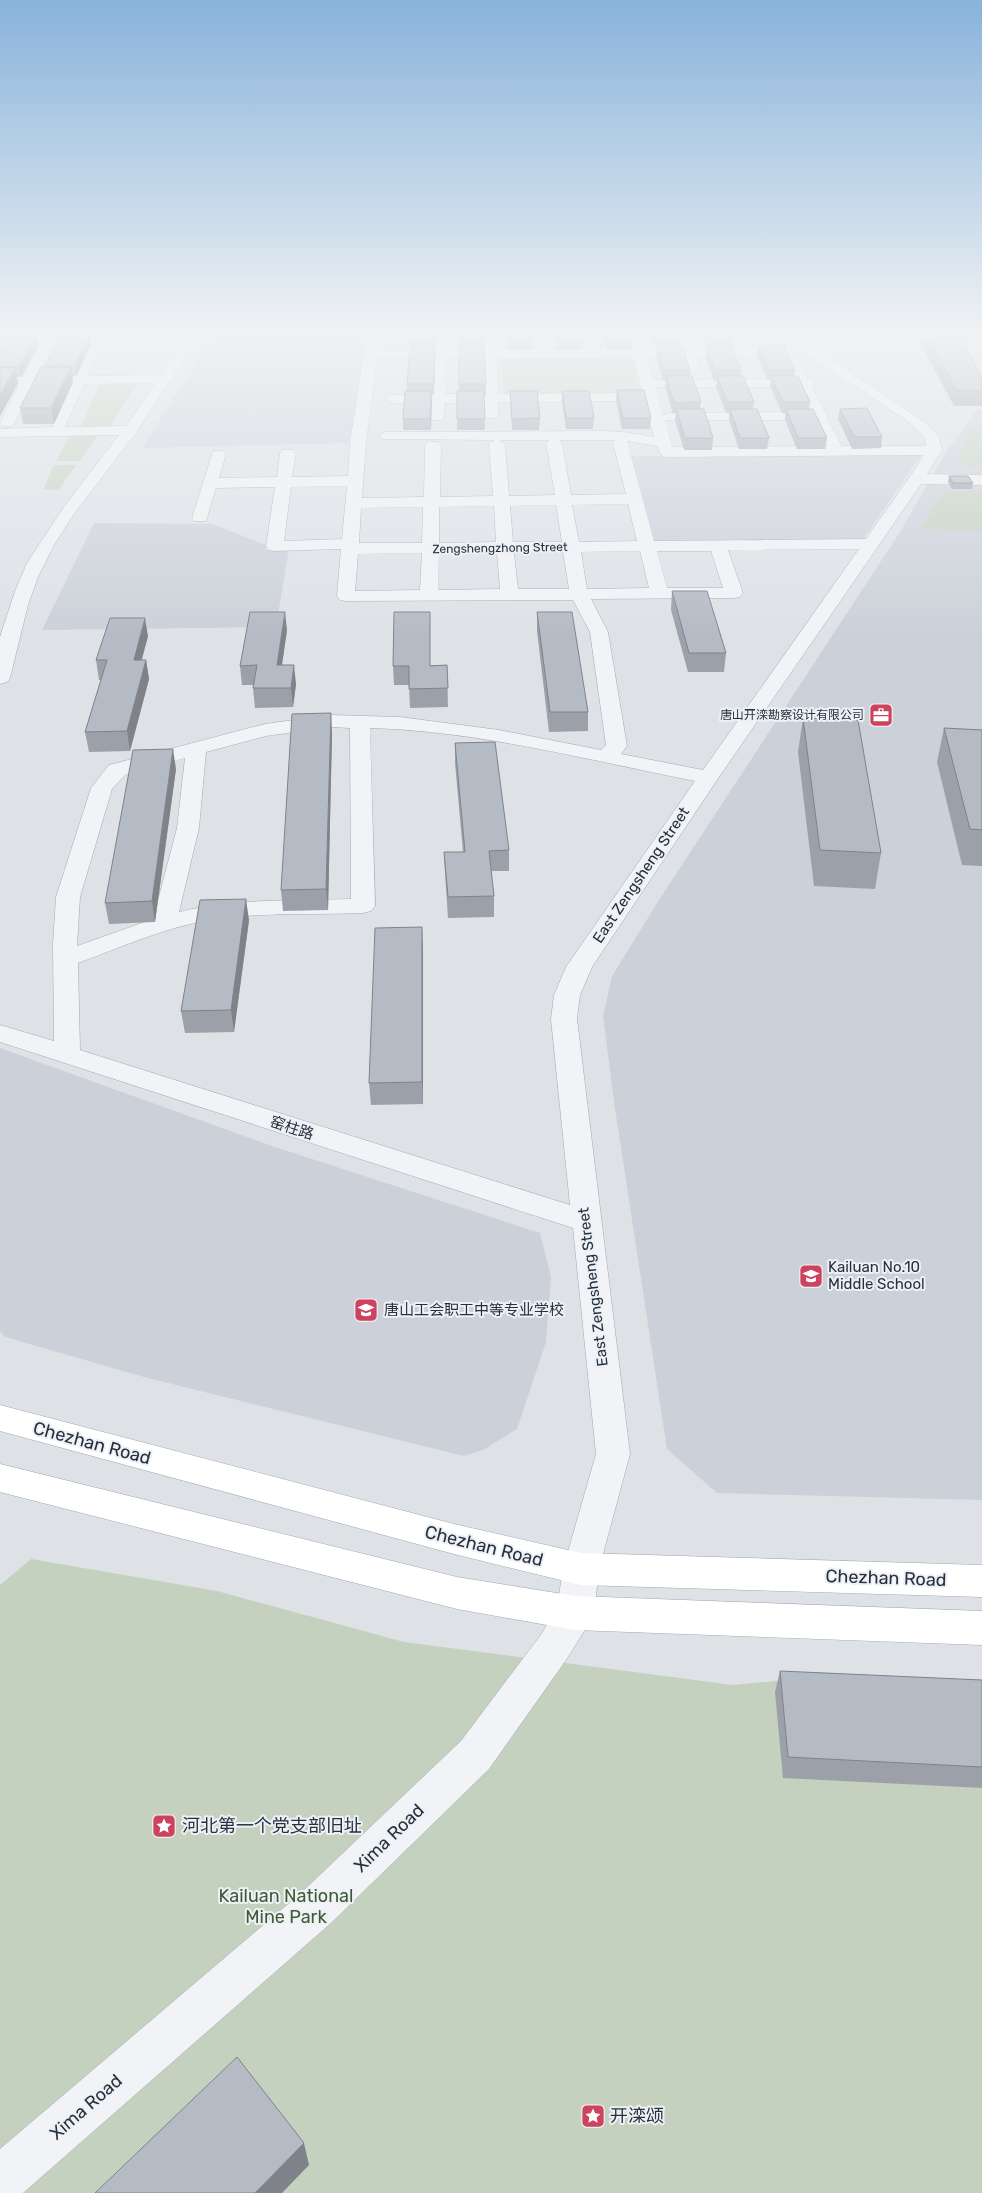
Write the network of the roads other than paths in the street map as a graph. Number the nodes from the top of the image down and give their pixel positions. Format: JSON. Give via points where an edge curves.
{"nodes":[{"id":1,"x":129,"y":431,"type":"edge"},
{"id":2,"x":360,"y":431,"type":"edge"},
{"id":3,"x":436,"y":431,"type":"edge"},
{"id":4,"x":493,"y":431,"type":"edge"},
{"id":5,"x":550,"y":431,"type":"edge"},
{"id":6,"x":578,"y":431,"type":"edge"},
{"id":7,"x":614,"y":431,"type":"edge"},
{"id":8,"x":661,"y":431,"type":"edge"},
{"id":9,"x":714,"y":431,"type":"edge"},
{"id":10,"x":770,"y":431,"type":"edge"},
{"id":11,"x":827,"y":431,"type":"edge"},
{"id":12,"x":927,"y":431,"type":"edge"},
{"id":13,"x":387,"y":436,"type":"dead end"},
{"id":14,"x":551,"y":439,"type":"junction"},
{"id":15,"x":435,"y":440,"type":"junction"},
{"id":16,"x":494,"y":440,"type":"junction"},
{"id":17,"x":621,"y":443,"type":"dead end"},
{"id":18,"x":664,"y":443,"type":"junction"},
{"id":19,"x":836,"y":450,"type":"junction"},
{"id":20,"x":778,"y":451,"type":"junction"},
{"id":21,"x":721,"y":452,"type":"junction"},
{"id":22,"x":288,"y":453,"type":"dead end"},
{"id":23,"x":218,"y":454,"type":"dead end"},
{"id":24,"x":925,"y":465,"type":"junction"},
{"id":25,"x":982,"y":469,"type":"edge"},
{"id":26,"x":982,"y":480,"type":"edge"},
{"id":27,"x":356,"y":481,"type":"junction"},
{"id":28,"x":284,"y":482,"type":"junction"},
{"id":29,"x":210,"y":483,"type":"junction"},
{"id":30,"x":635,"y":499,"type":"junction"},
{"id":31,"x":501,"y":500,"type":"junction"},
{"id":32,"x":564,"y":500,"type":"junction"},
{"id":33,"x":432,"y":502,"type":"junction"},
{"id":34,"x":354,"y":503,"type":"junction"},
{"id":35,"x":200,"y":518,"type":"dead end"},
{"id":36,"x":872,"y":544,"type":"junction"},
{"id":37,"x":718,"y":545,"type":"junction"},
{"id":38,"x":647,"y":546,"type":"junction"},
{"id":39,"x":350,"y":547,"type":"junction"},
{"id":40,"x":571,"y":547,"type":"junction"},
{"id":41,"x":431,"y":548,"type":"junction"},
{"id":42,"x":505,"y":548,"type":"junction"},
{"id":43,"x":659,"y":593,"type":"junction"},
{"id":44,"x":509,"y":594,"type":"junction"},
{"id":45,"x":579,"y":594,"type":"junction"},
{"id":46,"x":429,"y":595,"type":"junction"},
{"id":47,"x":0,"y":678,"type":"edge"},
{"id":48,"x":360,"y":722,"type":"junction"},
{"id":49,"x":196,"y":750,"type":"junction"},
{"id":50,"x":605,"y":757,"type":"junction"},
{"id":51,"x":708,"y":777,"type":"junction"},
{"id":52,"x":164,"y":924,"type":"junction"},
{"id":53,"x":65,"y":959,"type":"junction"},
{"id":54,"x":0,"y":1033,"type":"edge"},
{"id":55,"x":67,"y":1056,"type":"junction"},
{"id":56,"x":585,"y":1221,"type":"junction"},
{"id":57,"x":0,"y":1418,"type":"edge"},
{"id":58,"x":0,"y":1478,"type":"edge"},
{"id":59,"x":582,"y":1569,"type":"junction"},
{"id":60,"x":982,"y":1581,"type":"edge"},
{"id":61,"x":575,"y":1613,"type":"junction"},
{"id":62,"x":982,"y":1628,"type":"edge"},
{"id":63,"x":0,"y":2181,"type":"edge"}],
"edges":[{"from":1,"to":47,"type":"street","via":[[68,511],[37,562],[23,592]]},
{"from":2,"to":27,"type":"street"},
{"from":3,"to":15,"type":"street"},
{"from":4,"to":16,"type":"street"},
{"from":5,"to":14,"type":"street"},
{"from":6,"to":14,"type":"street"},
{"from":7,"to":18,"type":"street"},
{"from":8,"to":18,"type":"street"},
{"from":9,"to":21,"type":"street"},
{"from":10,"to":20,"type":"street"},
{"from":11,"to":19,"type":"street"},
{"from":12,"to":24,"type":"street","via":[[934,442]]},
{"from":13,"to":15,"type":"street"},
{"from":14,"to":16,"type":"street"},
{"from":14,"to":32,"type":"street"},
{"from":15,"to":16,"type":"street"},
{"from":15,"to":33,"type":"street"},
{"from":16,"to":31,"type":"street"},
{"from":17,"to":30,"type":"street"},
{"from":18,"to":21,"type":"street","via":[[666,452]]},
{"from":19,"to":20,"type":"street"},
{"from":19,"to":24,"type":"street"},
{"from":20,"to":21,"type":"street"},
{"from":22,"to":28,"type":"street"},
{"from":23,"to":29,"type":"street"},
{"from":24,"to":25,"type":"street"},
{"from":24,"to":26,"type":"street"},
{"from":24,"to":36,"type":"street","name":"East Zengsheng Street"},
{"from":27,"to":28,"type":"street"},
{"from":27,"to":34,"type":"street"},
{"from":28,"to":29,"type":"street"},
{"from":28,"to":39,"type":"street","name":"Zengshengzhong Street","via":[[275,546]]},
{"from":29,"to":35,"type":"street"},
{"from":30,"to":32,"type":"street"},
{"from":30,"to":38,"type":"street"},
{"from":31,"to":32,"type":"street"},
{"from":31,"to":33,"type":"street"},
{"from":31,"to":42,"type":"street"},
{"from":32,"to":40,"type":"street"},
{"from":33,"to":34,"type":"street"},
{"from":33,"to":41,"type":"street"},
{"from":34,"to":39,"type":"street"},
{"from":36,"to":37,"type":"street","name":"Zengshengzhong Street"},
{"from":36,"to":51,"type":"street","name":"East Zengsheng Street"},
{"from":37,"to":38,"type":"street","name":"Zengshengzhong Street"},
{"from":37,"to":43,"type":"street","via":[[734,593]]},
{"from":38,"to":40,"type":"street","name":"Zengshengzhong Street"},
{"from":38,"to":43,"type":"street"},
{"from":39,"to":41,"type":"street","name":"Zengshengzhong Street"},
{"from":39,"to":46,"type":"street","via":[[346,596]]},
{"from":40,"to":42,"type":"street","name":"Zengshengzhong Street"},
{"from":40,"to":45,"type":"street"},
{"from":41,"to":42,"type":"street","name":"Zengshengzhong Street"},
{"from":41,"to":46,"type":"street"},
{"from":42,"to":44,"type":"street"},
{"from":43,"to":45,"type":"street"},
{"from":44,"to":45,"type":"street"},
{"from":44,"to":46,"type":"street"},
{"from":45,"to":50,"type":"street","via":[[600,632],[617,746]]},
{"from":48,"to":49,"type":"street","via":[[330,721],[265,730]]},
{"from":48,"to":50,"type":"street","via":[[400,723],[499,736]]},
{"from":48,"to":52,"type":"street","via":[[362,906],[210,913]]},
{"from":49,"to":52,"type":"street","via":[[188,828]]},
{"from":49,"to":53,"type":"street","via":[[117,770],[102,788],[68,897]]},
{"from":50,"to":51,"type":"street"},
{"from":51,"to":56,"type":"street","name":"East Zengsheng Street","via":[[579,967],[567,995],[564,1019]]},
{"from":52,"to":53,"type":"street"},
{"from":53,"to":55,"type":"street"},
{"from":54,"to":55,"type":"street","name":"窑柱路"},
{"from":55,"to":56,"type":"street","name":"窑柱路"},
{"from":56,"to":59,"type":"street","name":"East Zengsheng Street","via":[[613,1454]]},
{"from":57,"to":59,"type":"main road","name":"Chezhan Road","via":[[454,1539]]},
{"from":58,"to":61,"type":"main road","via":[[457,1593]]},
{"from":59,"to":60,"type":"main road","name":"Chezhan Road"},
{"from":59,"to":61,"type":"street","name":"Xima Road"},
{"from":61,"to":62,"type":"main road"},
{"from":61,"to":63,"type":"street","name":"Xima Road","via":[[474,1755],[316,1908]]}]}
